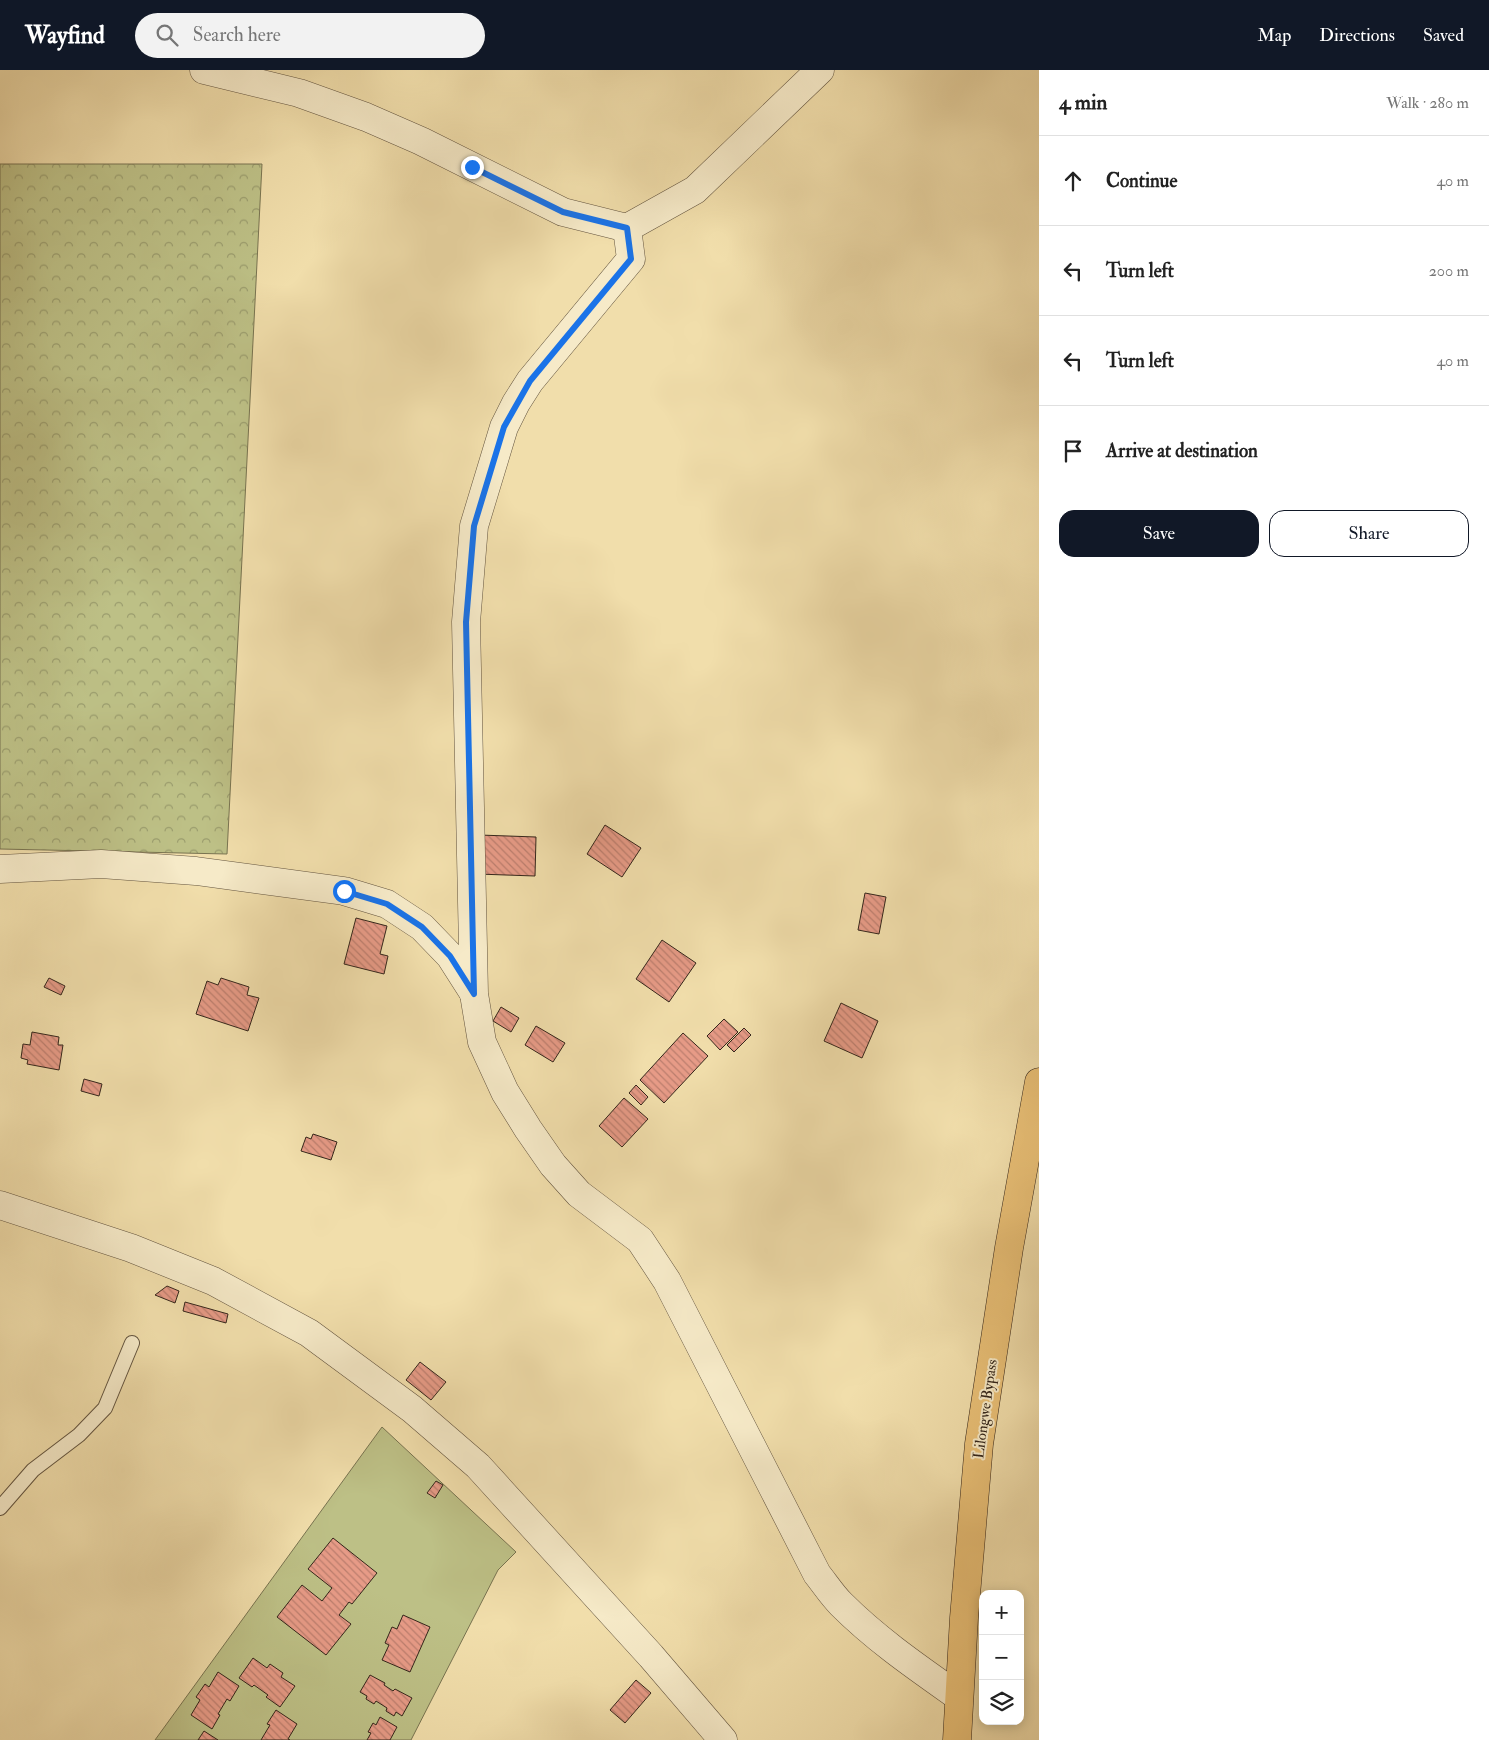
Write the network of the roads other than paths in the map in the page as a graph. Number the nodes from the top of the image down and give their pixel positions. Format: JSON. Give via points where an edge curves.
{"nodes":[{"id":1,"x":204,"y":70,"type":"edge"},
{"id":2,"x":820,"y":70,"type":"edge"},
{"id":3,"x":627,"y":228,"type":"junction"},
{"id":4,"x":0,"y":870,"type":"edge"},
{"id":5,"x":474,"y":994,"type":"junction"},
{"id":6,"x":1039,"y":1082,"type":"edge"},
{"id":7,"x":0,"y":1205,"type":"edge"},
{"id":8,"x":132,"y":1343,"type":"dead end"},
{"id":9,"x":0,"y":1508,"type":"edge"},
{"id":10,"x":959,"y":1697,"type":"junction"},
{"id":11,"x":722,"y":1740,"type":"edge"},
{"id":12,"x":957,"y":1740,"type":"edge"}],
"edges":[{"from":1,"to":3,"type":"street","via":[[299,93],[357,114],[563,212]]},
{"from":2,"to":3,"type":"street","via":[[695,190]]},
{"from":3,"to":5,"type":"street","via":[[631,259],[530,381],[504,427],[474,526],[466,622]]},
{"from":4,"to":5,"type":"street","via":[[101,864],[196,871],[344,891],[387,904],[422,927],[450,956]]},
{"from":5,"to":10,"type":"street","via":[[482,1042],[505,1092],[553,1165],[579,1194],[640,1240],[671,1290],[817,1574],[840,1603],[872,1634]]},
{"from":6,"to":10,"type":"main road","name":"Lilongwe Bypass","via":[[979,1444]]},
{"from":7,"to":11,"type":"street","via":[[131,1248],[213,1281],[309,1333],[388,1391],[478,1466],[651,1656]]},
{"from":8,"to":9,"type":"lane","via":[[105,1408],[79,1435],[33,1470]]},
{"from":10,"to":12,"type":"main road","name":"Lilongwe Bypass"}]}
